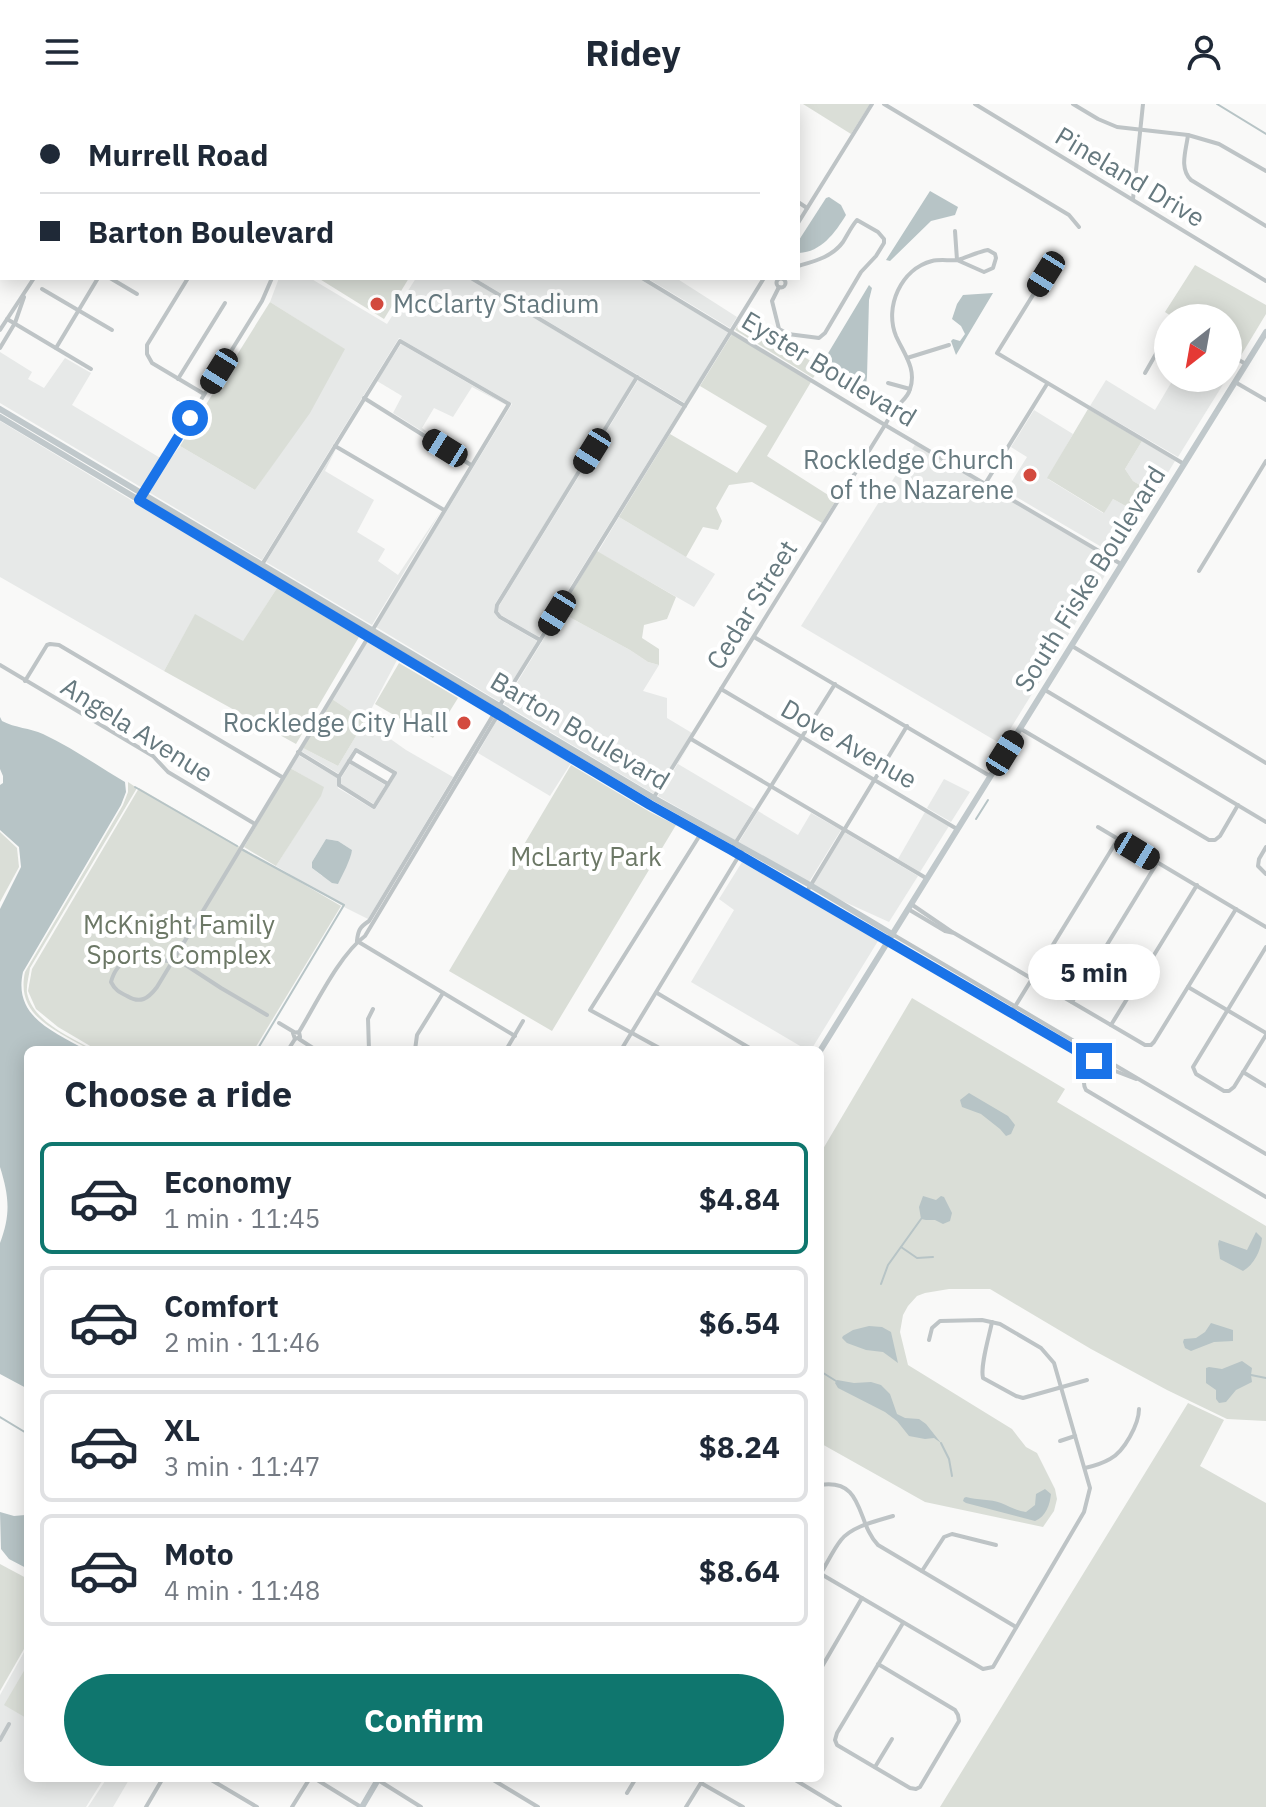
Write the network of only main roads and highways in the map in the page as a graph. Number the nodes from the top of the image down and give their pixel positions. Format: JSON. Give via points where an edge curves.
{"nodes":[{"id":1,"x":1266,"y":332,"type":"edge"},
{"id":2,"x":0,"y":409,"type":"edge"},
{"id":3,"x":0,"y":417,"type":"edge"},
{"id":4,"x":14,"y":422,"type":"junction"},
{"id":5,"x":141,"y":497,"type":"junction"},
{"id":6,"x":187,"y":528,"type":"junction"},
{"id":7,"x":212,"y":535,"type":"junction"},
{"id":8,"x":260,"y":568,"type":"junction"},
{"id":9,"x":284,"y":586,"type":"junction"},
{"id":10,"x":300,"y":588,"type":"junction"},
{"id":11,"x":306,"y":600,"type":"junction"},
{"id":12,"x":332,"y":607,"type":"junction"},
{"id":13,"x":436,"y":672,"type":"junction"},
{"id":14,"x":652,"y":801,"type":"junction"},
{"id":15,"x":733,"y":847,"type":"junction"},
{"id":16,"x":741,"y":852,"type":"junction"},
{"id":17,"x":844,"y":906,"type":"junction"},
{"id":18,"x":830,"y":908,"type":"junction"},
{"id":19,"x":890,"y":938,"type":"junction"},
{"id":20,"x":823,"y":1046,"type":"edge"},
{"id":21,"x":376,"y":1782,"type":"edge"},
{"id":22,"x":361,"y":1807,"type":"edge"}],
"edges":[{"from":1,"to":19,"type":"main road","name":"South Fiske Boulevard"},
{"from":2,"to":4,"type":"main road","name":"Barton Boulevard"},
{"from":3,"to":4,"type":"main road","name":"Barton Boulevard"},
{"from":4,"to":5,"type":"main road","name":"Barton Boulevard"},
{"from":5,"to":6,"type":"main road","name":"Barton Boulevard"},
{"from":5,"to":7,"type":"main road","name":"Barton Boulevard"},
{"from":6,"to":7,"type":"main road"},
{"from":6,"to":8,"type":"main road","name":"Barton Boulevard"},
{"from":7,"to":8,"type":"main road","name":"Barton Boulevard"},
{"from":8,"to":9,"type":"main road","name":"Barton Boulevard"},
{"from":8,"to":10,"type":"main road","name":"Barton Boulevard"},
{"from":9,"to":10,"type":"main road"},
{"from":9,"to":11,"type":"main road","name":"Barton Boulevard"},
{"from":10,"to":12,"type":"main road","name":"Barton Boulevard"},
{"from":11,"to":12,"type":"main road"},
{"from":11,"to":13,"type":"main road","name":"Barton Boulevard"},
{"from":12,"to":13,"type":"main road","name":"Barton Boulevard"},
{"from":13,"to":14,"type":"main road","name":"Barton Boulevard"},
{"from":14,"to":15,"type":"main road","name":"Barton Boulevard"},
{"from":14,"to":15,"type":"main road","name":"Barton Boulevard"},
{"from":15,"to":16,"type":"main road","name":"Barton Boulevard"},
{"from":16,"to":17,"type":"main road","name":"Barton Boulevard"},
{"from":16,"to":18,"type":"main road","name":"Barton Boulevard"},
{"from":17,"to":18,"type":"main road"},
{"from":17,"to":19,"type":"main road","name":"Barton Boulevard"},
{"from":18,"to":19,"type":"main road","name":"Barton Boulevard"},
{"from":19,"to":20,"type":"main road","name":"South Fiske Boulevard"},
{"from":21,"to":22,"type":"main road"}]}
